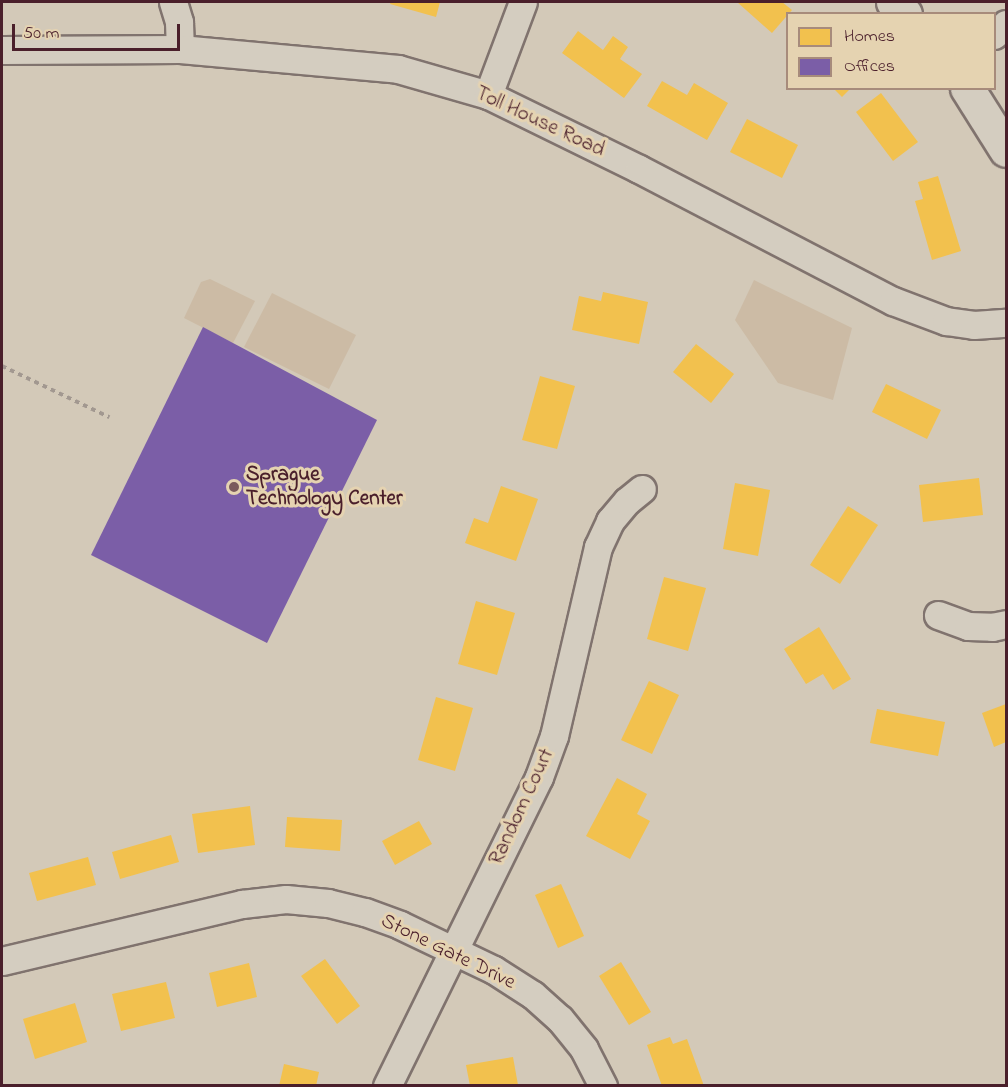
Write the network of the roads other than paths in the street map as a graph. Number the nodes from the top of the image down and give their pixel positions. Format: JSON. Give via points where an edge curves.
{"nodes":[{"id":1,"x":173,"y":2,"type":"edge"},
{"id":2,"x":523,"y":2,"type":"edge"},
{"id":3,"x":180,"y":49,"type":"junction"},
{"id":4,"x":2,"y":50,"type":"edge"},
{"id":5,"x":968,"y":90,"type":"edge"},
{"id":6,"x":488,"y":95,"type":"junction"},
{"id":7,"x":1006,"y":150,"type":"edge"},
{"id":8,"x":1006,"y":323,"type":"edge"},
{"id":9,"x":642,"y":489,"type":"dead end"},
{"id":10,"x":938,"y":615,"type":"dead end"},
{"id":11,"x":1006,"y":624,"type":"edge"},
{"id":12,"x":454,"y":950,"type":"junction"},
{"id":13,"x":2,"y":961,"type":"edge"},
{"id":14,"x":387,"y":1086,"type":"edge"},
{"id":15,"x":603,"y":1086,"type":"edge"}],
"edges":[{"from":1,"to":3,"type":"street"},
{"from":2,"to":6,"type":"street"},
{"from":3,"to":4,"type":"street","name":"Toll House Road"},
{"from":3,"to":6,"type":"street","name":"Toll House Road","via":[[398,69]]},
{"from":5,"to":7,"type":"main road"},
{"from":6,"to":8,"type":"street","name":"Toll House Road","via":[[893,301],[946,321],[974,325]]},
{"from":9,"to":12,"type":"street","name":"Random Court","via":[[610,521],[598,546],[554,736],[539,777]]},
{"from":10,"to":11,"type":"street","via":[[968,626]]},
{"from":12,"to":13,"type":"street","name":"Stone Gate Drive","via":[[365,912],[285,899],[242,904]]},
{"from":12,"to":14,"type":"street","name":"Random Court"},
{"from":12,"to":15,"type":"street","name":"Stone Gate Drive","via":[[533,995],[560,1019],[584,1049]]}]}
